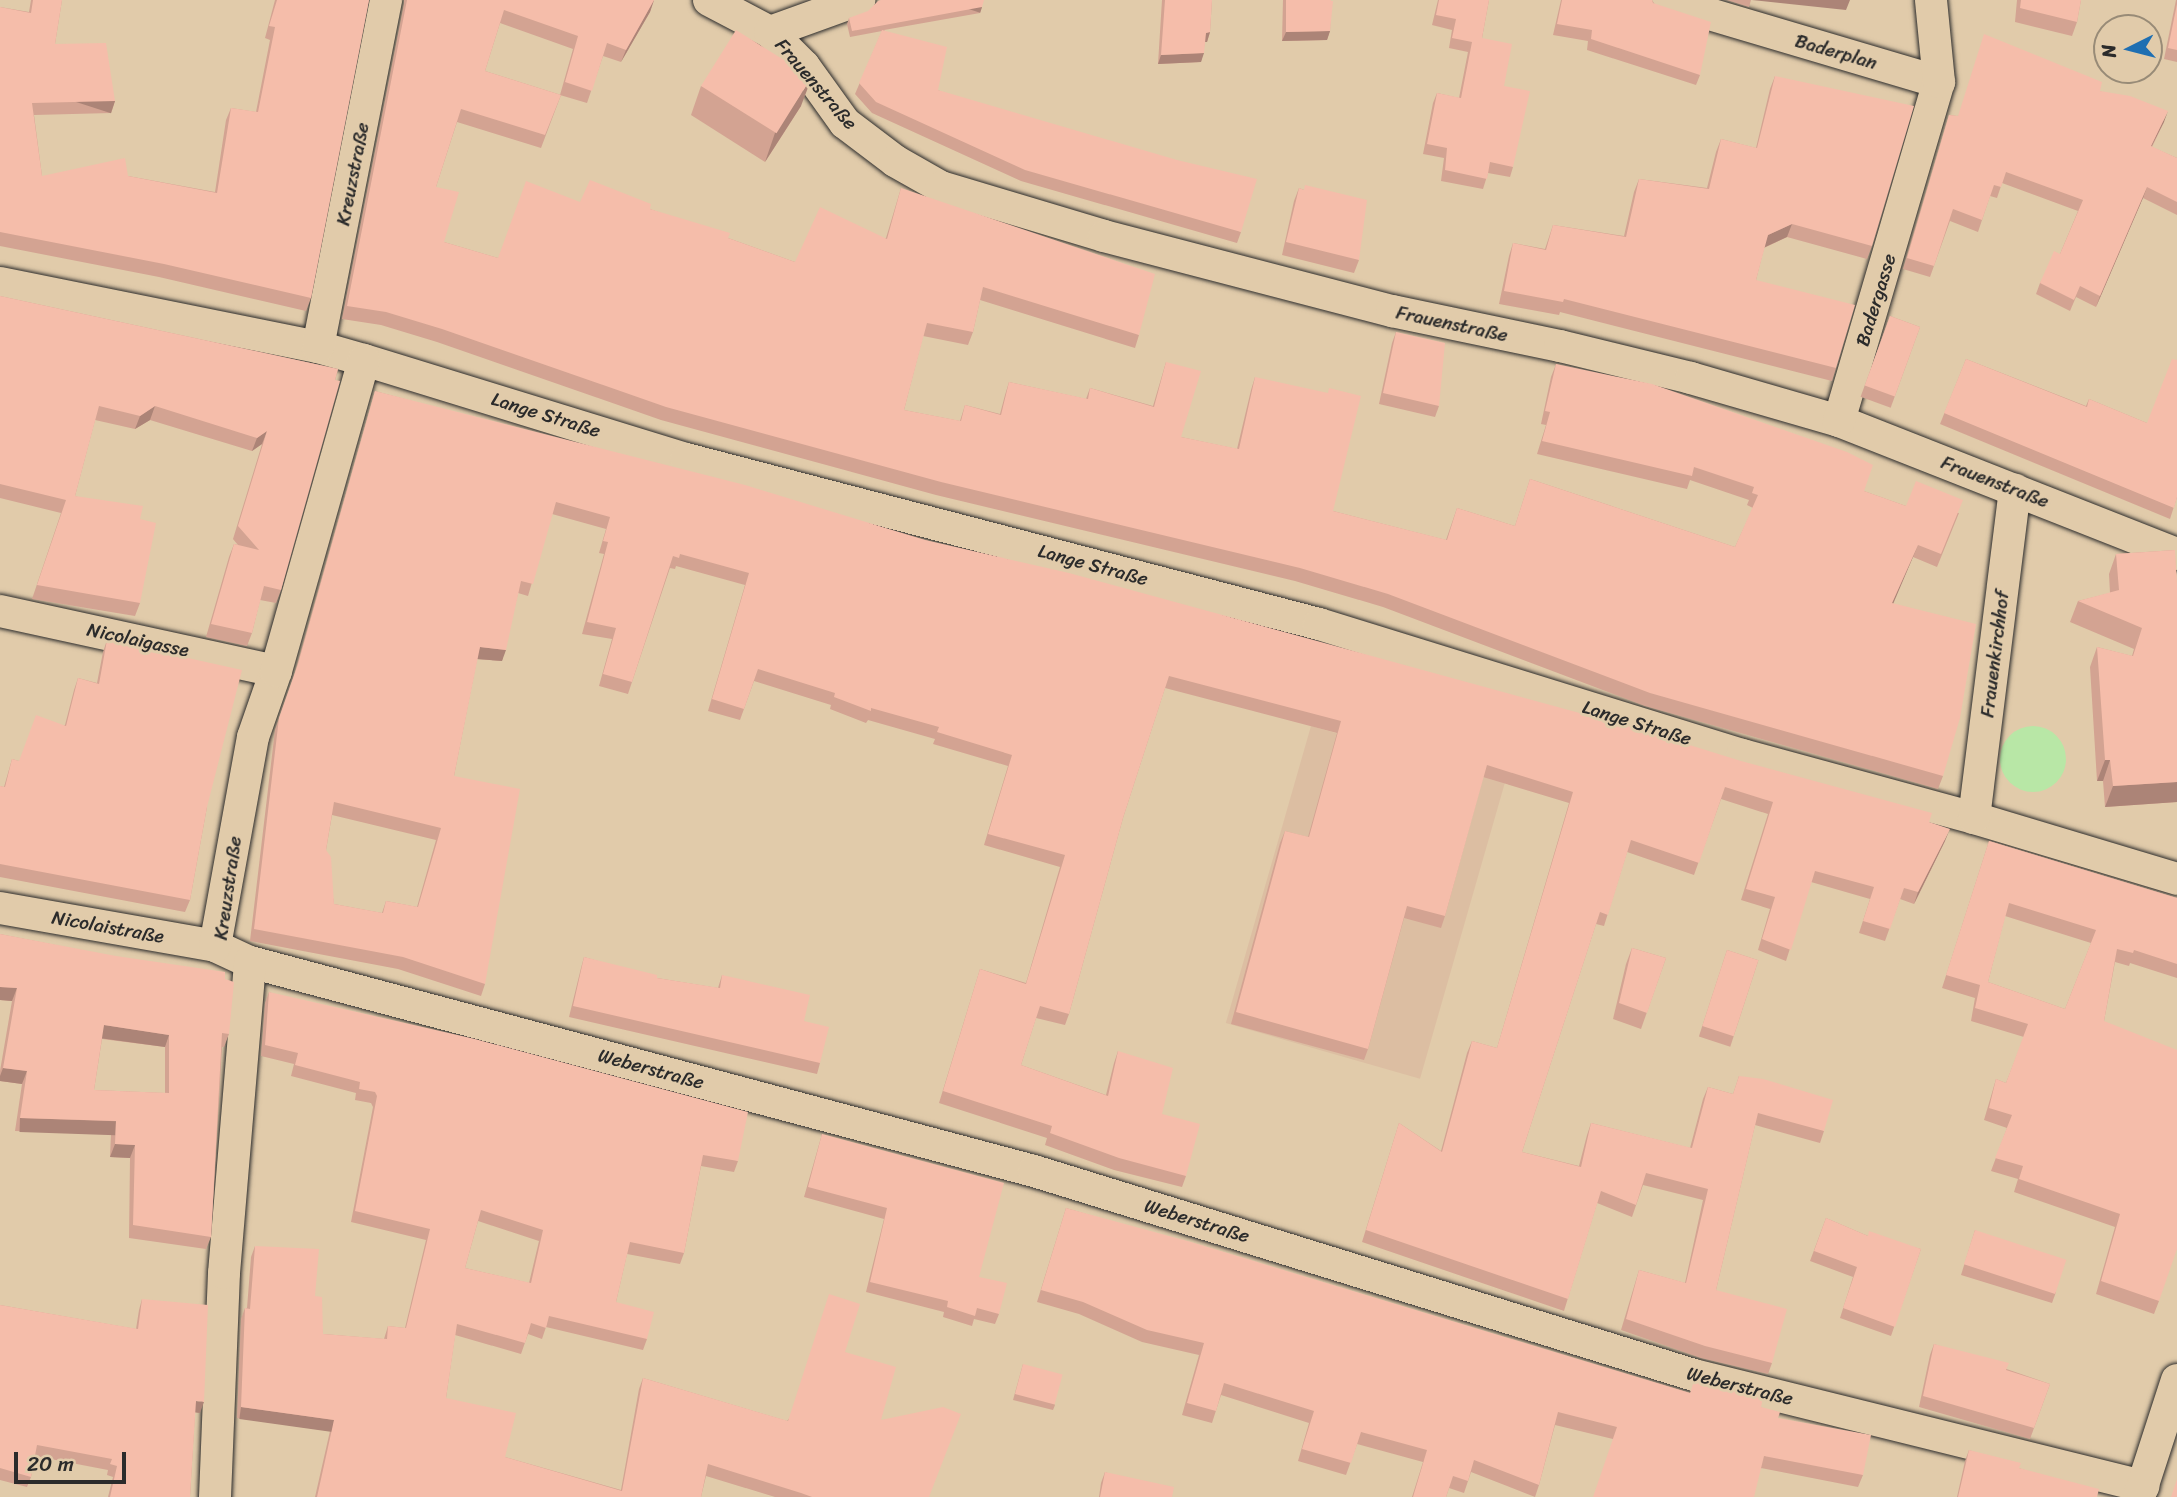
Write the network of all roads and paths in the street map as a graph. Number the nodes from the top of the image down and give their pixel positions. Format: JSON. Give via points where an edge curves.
{"nodes":[{"id":1,"x":386,"y":0,"type":"edge"},
{"id":2,"x":709,"y":0,"type":"edge"},
{"id":3,"x":859,"y":0,"type":"edge"},
{"id":4,"x":1662,"y":0,"type":"edge"},
{"id":5,"x":1931,"y":0,"type":"edge"},
{"id":6,"x":770,"y":32,"type":"junction"},
{"id":7,"x":1939,"y":82,"type":"junction"},
{"id":8,"x":0,"y":283,"type":"edge"},
{"id":9,"x":318,"y":347,"type":"junction"},
{"id":10,"x":364,"y":360,"type":"junction"},
{"id":11,"x":1839,"y":421,"type":"junction"},
{"id":12,"x":2015,"y":490,"type":"junction"},
{"id":13,"x":2177,"y":554,"type":"edge"},
{"id":14,"x":0,"y":611,"type":"edge"},
{"id":15,"x":276,"y":671,"type":"junction"},
{"id":16,"x":1974,"y":818,"type":"junction"},
{"id":17,"x":2177,"y":879,"type":"edge"},
{"id":18,"x":0,"y":908,"type":"edge"},
{"id":19,"x":215,"y":946,"type":"junction"},
{"id":20,"x":250,"y":962,"type":"junction"},
{"id":21,"x":2177,"y":1380,"type":"edge"},
{"id":22,"x":2141,"y":1491,"type":"edge"},
{"id":23,"x":215,"y":1497,"type":"edge"}],
"edges":[{"from":1,"to":9,"type":"street","name":"Kreuzstraße"},
{"from":2,"to":6,"type":"street","name":"Frauenstraße"},
{"from":3,"to":6,"type":"street"},
{"from":4,"to":7,"type":"street","name":"Baderplan"},
{"from":5,"to":7,"type":"street"},
{"from":6,"to":11,"type":"street","name":"Frauenstraße","via":[[804,66],[845,123],[895,161],[941,187],[1104,236],[1380,308],[1652,368]]},
{"from":7,"to":11,"type":"street","name":"Badergasse"},
{"from":8,"to":9,"type":"street","name":"Lange Straße"},
{"from":9,"to":10,"type":"street","name":"Lange Straße"},
{"from":10,"to":15,"type":"street","name":"Kreuzstraße"},
{"from":10,"to":16,"type":"street","name":"Lange Straße","via":[[686,459],[1319,624],[1742,755]]},
{"from":11,"to":12,"type":"street","name":"Frauenstraße"},
{"from":12,"to":13,"type":"street","name":"Frauenstraße"},
{"from":12,"to":16,"type":"street","name":"Frauenkirchhof"},
{"from":14,"to":15,"type":"street","name":"Nicolaigasse"},
{"from":15,"to":19,"type":"street","name":"Kreuzstraße","via":[[253,737]]},
{"from":16,"to":17,"type":"street","name":"Lange Straße"},
{"from":18,"to":19,"type":"street","name":"Nicolaistraße"},
{"from":19,"to":20,"type":"street","name":"Kreuzstraße"},
{"from":20,"to":22,"type":"street","name":"Weberstraße","via":[[1034,1171],[1694,1375]]},
{"from":20,"to":23,"type":"street","name":"Kreuzstraße","via":[[224,1273]]},
{"from":21,"to":22,"type":"street"}]}
